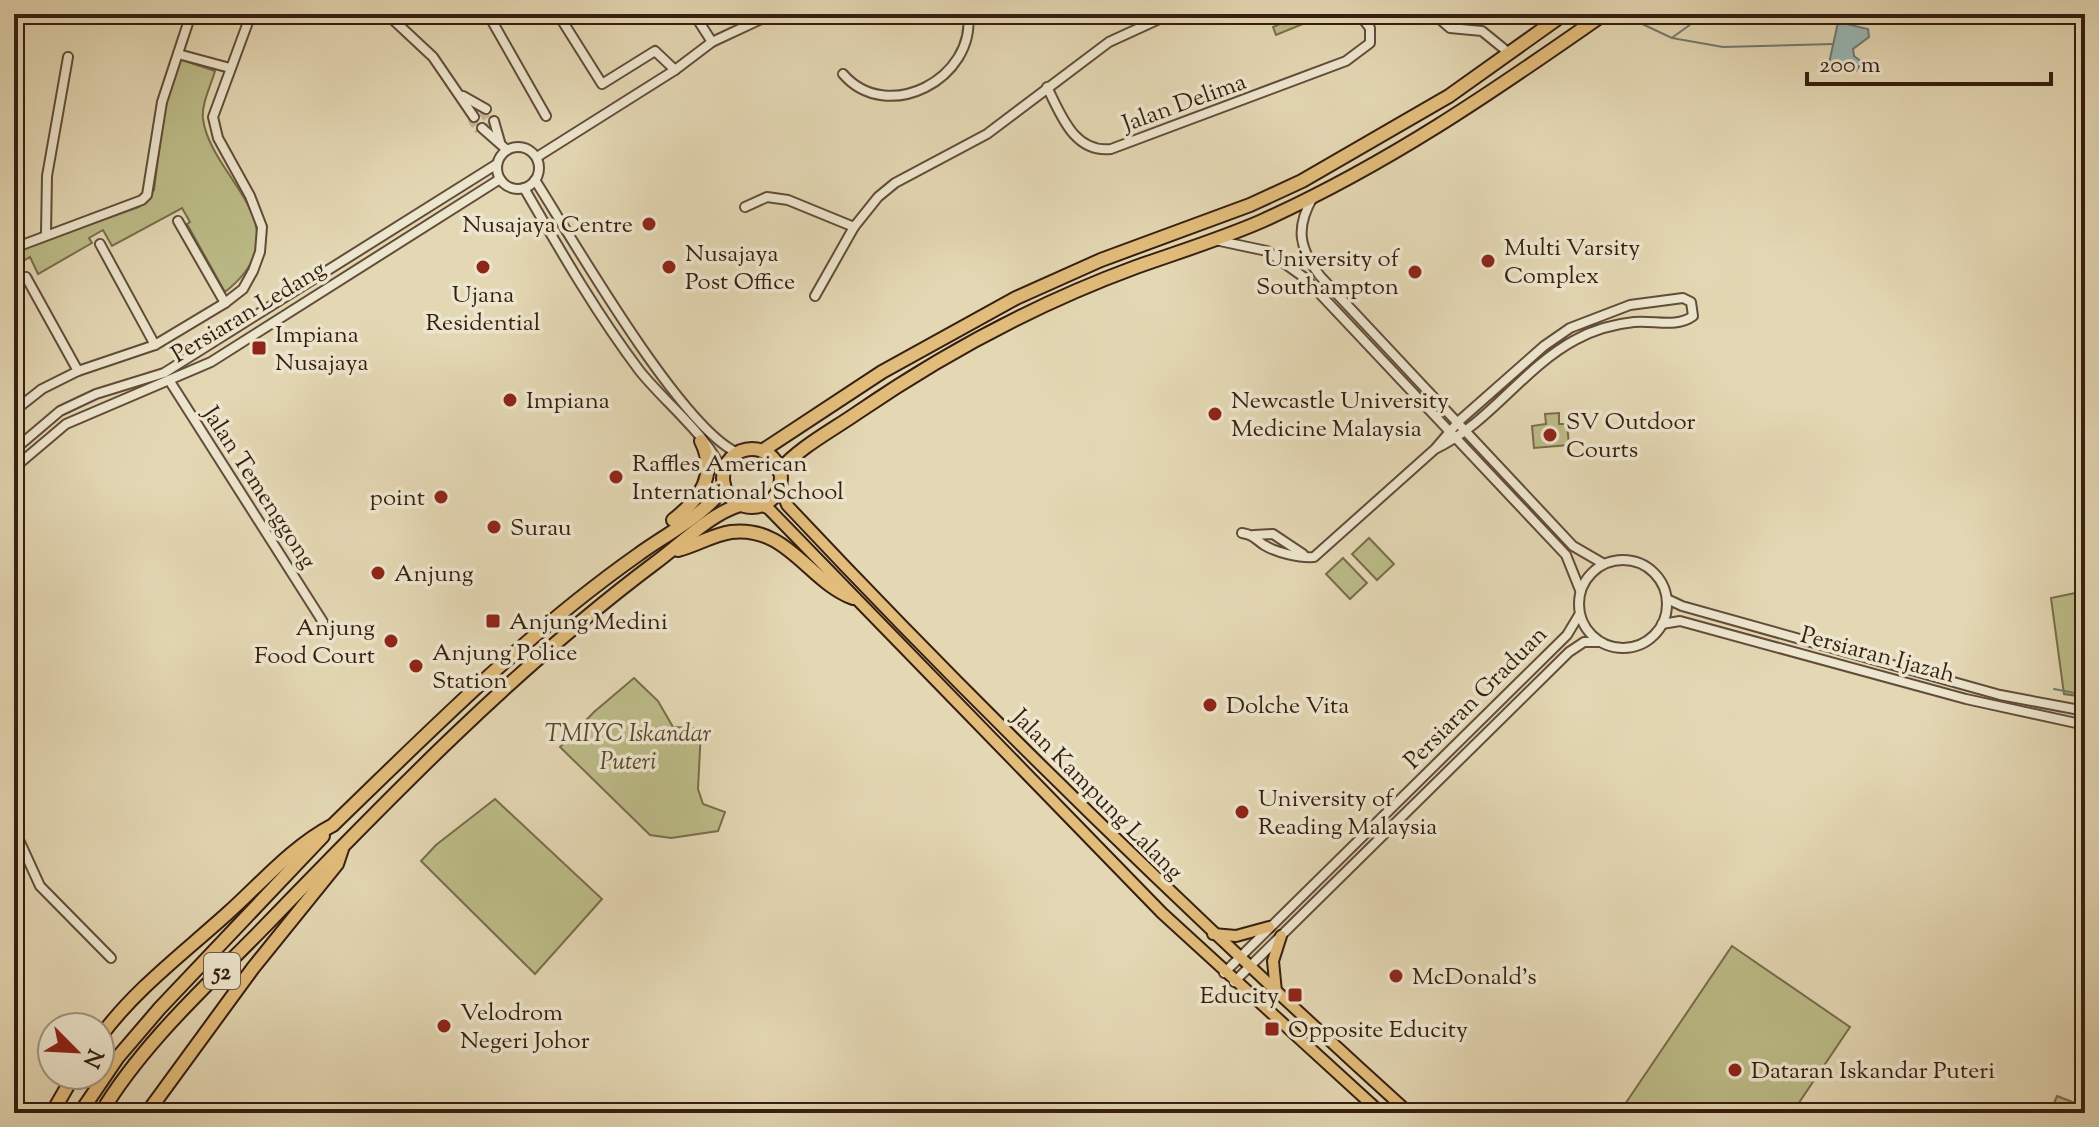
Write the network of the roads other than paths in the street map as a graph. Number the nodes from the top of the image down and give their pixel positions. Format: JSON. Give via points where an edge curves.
{"nodes":[{"id":1,"x":191,"y":14,"type":"edge"},
{"id":2,"x":251,"y":14,"type":"edge"},
{"id":3,"x":387,"y":14,"type":"edge"},
{"id":4,"x":488,"y":14,"type":"edge"},
{"id":5,"x":558,"y":14,"type":"edge"},
{"id":6,"x":694,"y":14,"type":"edge"},
{"id":7,"x":772,"y":14,"type":"edge"},
{"id":8,"x":968,"y":14,"type":"edge"},
{"id":9,"x":1170,"y":14,"type":"edge"},
{"id":10,"x":1359,"y":14,"type":"edge"},
{"id":11,"x":1434,"y":14,"type":"edge"},
{"id":12,"x":1564,"y":14,"type":"edge"},
{"id":13,"x":1604,"y":14,"type":"edge"},
{"id":14,"x":712,"y":42,"type":"junction"},
{"id":15,"x":1509,"y":53,"type":"junction"},
{"id":16,"x":178,"y":54,"type":"junction"},
{"id":17,"x":68,"y":57,"type":"dead end"},
{"id":18,"x":230,"y":68,"type":"junction"},
{"id":19,"x":675,"y":70,"type":"junction"},
{"id":20,"x":843,"y":74,"type":"dead end"},
{"id":21,"x":1047,"y":87,"type":"junction"},
{"id":22,"x":463,"y":95,"type":"junction"},
{"id":23,"x":546,"y":116,"type":"dead end"},
{"id":24,"x":504,"y":146,"type":"junction"},
{"id":25,"x":537,"y":157,"type":"junction"},
{"id":26,"x":497,"y":164,"type":"junction"},
{"id":27,"x":500,"y":179,"type":"junction"},
{"id":28,"x":535,"y":180,"type":"junction"},
{"id":29,"x":524,"y":188,"type":"junction"},
{"id":30,"x":1313,"y":197,"type":"junction"},
{"id":31,"x":745,"y":207,"type":"dead end"},
{"id":32,"x":178,"y":221,"type":"dead end"},
{"id":33,"x":854,"y":227,"type":"junction"},
{"id":34,"x":46,"y":233,"type":"junction"},
{"id":35,"x":1213,"y":240,"type":"junction"},
{"id":36,"x":100,"y":244,"type":"dead end"},
{"id":37,"x":14,"y":248,"type":"edge"},
{"id":38,"x":26,"y":277,"type":"dead end"},
{"id":39,"x":815,"y":296,"type":"dead end"},
{"id":40,"x":225,"y":303,"type":"junction"},
{"id":41,"x":155,"y":345,"type":"junction"},
{"id":42,"x":78,"y":371,"type":"junction"},
{"id":43,"x":164,"y":373,"type":"junction"},
{"id":44,"x":170,"y":382,"type":"junction"},
{"id":45,"x":14,"y":411,"type":"edge"},
{"id":46,"x":1459,"y":421,"type":"junction"},
{"id":47,"x":1450,"y":429,"type":"junction"},
{"id":48,"x":1467,"y":430,"type":"junction"},
{"id":49,"x":1458,"y":438,"type":"junction"},
{"id":50,"x":701,"y":441,"type":"junction"},
{"id":51,"x":1435,"y":449,"type":"junction"},
{"id":52,"x":14,"y":450,"type":"edge"},
{"id":53,"x":762,"y":451,"type":"junction"},
{"id":54,"x":738,"y":453,"type":"junction"},
{"id":55,"x":14,"y":468,"type":"edge"},
{"id":56,"x":779,"y":471,"type":"junction"},
{"id":57,"x":724,"y":480,"type":"junction"},
{"id":58,"x":779,"y":485,"type":"junction"},
{"id":59,"x":740,"y":505,"type":"junction"},
{"id":60,"x":761,"y":505,"type":"junction"},
{"id":61,"x":1242,"y":533,"type":"dead end"},
{"id":62,"x":1254,"y":535,"type":"junction"},
{"id":63,"x":650,"y":546,"type":"junction"},
{"id":64,"x":671,"y":551,"type":"junction"},
{"id":65,"x":1307,"y":557,"type":"junction"},
{"id":66,"x":1604,"y":564,"type":"junction"},
{"id":67,"x":1580,"y":590,"type":"junction"},
{"id":68,"x":853,"y":598,"type":"junction"},
{"id":69,"x":1667,"y":599,"type":"junction"},
{"id":70,"x":1579,"y":615,"type":"junction"},
{"id":71,"x":323,"y":622,"type":"dead end"},
{"id":72,"x":1662,"y":624,"type":"junction"},
{"id":73,"x":1599,"y":642,"type":"junction"},
{"id":74,"x":2085,"y":711,"type":"edge"},
{"id":75,"x":2085,"y":725,"type":"edge"},
{"id":76,"x":333,"y":825,"type":"junction"},
{"id":77,"x":14,"y":829,"type":"edge"},
{"id":78,"x":344,"y":845,"type":"junction"},
{"id":79,"x":1285,"y":911,"type":"junction"},
{"id":80,"x":1294,"y":922,"type":"junction"},
{"id":81,"x":1269,"y":927,"type":"junction"},
{"id":82,"x":1211,"y":934,"type":"junction"},
{"id":83,"x":1281,"y":936,"type":"junction"},
{"id":84,"x":111,"y":958,"type":"dead end"},
{"id":85,"x":1239,"y":958,"type":"junction"},
{"id":86,"x":1248,"y":967,"type":"junction"},
{"id":87,"x":1224,"y":973,"type":"junction"},
{"id":88,"x":1234,"y":982,"type":"junction"},
{"id":89,"x":1276,"y":993,"type":"junction"},
{"id":90,"x":116,"y":1018,"type":"edge"},
{"id":91,"x":65,"y":1091,"type":"edge"},
{"id":92,"x":52,"y":1113,"type":"edge"},
{"id":93,"x":80,"y":1113,"type":"edge"},
{"id":94,"x":101,"y":1113,"type":"edge"},
{"id":95,"x":147,"y":1113,"type":"edge"},
{"id":96,"x":1381,"y":1113,"type":"edge"},
{"id":97,"x":1409,"y":1113,"type":"edge"}],
"edges":[{"from":1,"to":16,"type":"street"},
{"from":2,"to":18,"type":"street","name":"Persiaran Ledang"},
{"from":3,"to":22,"type":"street","via":[[433,57]]},
{"from":4,"to":23,"type":"street"},
{"from":5,"to":19,"type":"street","via":[[602,84],[655,51]]},
{"from":6,"to":14,"type":"street"},
{"from":7,"to":14,"type":"street"},
{"from":8,"to":20,"type":"street","via":[[963,54],[952,69],[915,93],[871,95]]},
{"from":9,"to":21,"type":"street","via":[[1109,42]]},
{"from":10,"to":21,"type":"street","name":"Jalan Delima","via":[[1370,28],[1370,43],[1346,61],[1111,149],[1080,142]]},
{"from":11,"to":15,"type":"street","via":[[1450,28],[1482,31]]},
{"from":12,"to":15,"type":"highway"},
{"from":13,"to":30,"type":"highway","via":[[1464,113]]},
{"from":14,"to":19,"type":"street"},
{"from":15,"to":53,"type":"highway","via":[[1398,127],[1302,181],[1030,292],[882,372]]},
{"from":16,"to":18,"type":"street"},
{"from":16,"to":34,"type":"street","via":[[162,102],[147,195]]},
{"from":17,"to":34,"type":"street","via":[[47,176]]},
{"from":18,"to":40,"type":"street","name":"Persiaran Ledang","via":[[214,128],[262,227],[253,271],[243,289]]},
{"from":19,"to":25,"type":"street"},
{"from":21,"to":33,"type":"street","via":[[987,134],[895,183]]},
{"from":22,"to":22,"type":"street","via":[[478,114]]},
{"from":24,"to":24,"type":"street","via":[[486,126]]},
{"from":24,"to":25,"type":"street","via":[[523,147]]},
{"from":24,"to":26,"type":"street"},
{"from":25,"to":28,"type":"street"},
{"from":26,"to":27,"type":"street"},
{"from":26,"to":43,"type":"street","name":"Persiaran Ledang"},
{"from":27,"to":29,"type":"street","via":[[510,188]]},
{"from":27,"to":44,"type":"street","name":"Persiaran Ledang","via":[[211,362]]},
{"from":28,"to":29,"type":"street"},
{"from":28,"to":54,"type":"street","via":[[657,366],[707,427]]},
{"from":29,"to":50,"type":"street","via":[[620,345]]},
{"from":30,"to":35,"type":"highway"},
{"from":30,"to":46,"type":"street","via":[[1299,227],[1309,262]]},
{"from":31,"to":33,"type":"street","via":[[767,197],[788,200]]},
{"from":32,"to":40,"type":"street"},
{"from":33,"to":39,"type":"street"},
{"from":34,"to":37,"type":"street"},
{"from":35,"to":47,"type":"street","via":[[1259,248],[1293,267]]},
{"from":35,"to":56,"type":"highway","via":[[1110,278],[975,342],[893,388]]},
{"from":36,"to":41,"type":"street"},
{"from":38,"to":42,"type":"street"},
{"from":40,"to":41,"type":"street","name":"Persiaran Ledang"},
{"from":41,"to":42,"type":"street","name":"Persiaran Ledang"},
{"from":42,"to":45,"type":"street","name":"Persiaran Ledang"},
{"from":43,"to":44,"type":"street","name":"Jalan Temenggong"},
{"from":43,"to":52,"type":"street","name":"Persiaran Ledang","via":[[60,411]]},
{"from":44,"to":55,"type":"street","name":"Persiaran Ledang","via":[[66,424]]},
{"from":44,"to":71,"type":"street","name":"Jalan Temenggong"},
{"from":46,"to":47,"type":"street"},
{"from":46,"to":48,"type":"street"},
{"from":46,"to":48,"type":"street","via":[[1570,328],[1630,305],[1683,298],[1691,302],[1693,316],[1685,322],[1635,322],[1577,339],[1552,354]]},
{"from":47,"to":49,"type":"street"},
{"from":47,"to":51,"type":"street"},
{"from":48,"to":49,"type":"street"},
{"from":48,"to":66,"type":"street","via":[[1573,546]]},
{"from":49,"to":51,"type":"street"},
{"from":49,"to":67,"type":"street","via":[[1566,555]]},
{"from":50,"to":57,"type":"street"},
{"from":50,"to":63,"type":"highway","via":[[708,469],[704,487]]},
{"from":51,"to":65,"type":"street","via":[[1314,557]]},
{"from":53,"to":54,"type":"highway"},
{"from":53,"to":56,"type":"highway"},
{"from":54,"to":57,"type":"highway","via":[[729,460]]},
{"from":56,"to":58,"type":"highway"},
{"from":57,"to":59,"type":"highway","via":[[731,499]]},
{"from":57,"to":63,"type":"highway","number":"52","via":[[709,504]]},
{"from":58,"to":60,"type":"highway"},
{"from":58,"to":82,"type":"main road","name":"Jalan Kampung Lalang","via":[[787,505],[875,599]]},
{"from":59,"to":60,"type":"highway"},
{"from":59,"to":64,"type":"highway","number":"52"},
{"from":60,"to":68,"type":"main road","name":"Jalan Kampung Lalang"},
{"from":61,"to":62,"type":"street"},
{"from":62,"to":65,"type":"street","via":[[1266,546]]},
{"from":62,"to":65,"type":"street","via":[[1273,534]]},
{"from":63,"to":76,"type":"highway","number":"52","via":[[524,646]]},
{"from":64,"to":68,"type":"highway","via":[[729,532],[761,534]]},
{"from":64,"to":78,"type":"highway","number":"52","via":[[570,630]]},
{"from":66,"to":67,"type":"street"},
{"from":66,"to":69,"type":"street","via":[[1631,560],[1644,565],[1663,585]]},
{"from":67,"to":70,"type":"street"},
{"from":68,"to":87,"type":"main road","name":"Jalan Kampung Lalang"},
{"from":69,"to":72,"type":"street"},
{"from":69,"to":74,"type":"street","name":"Persiaran Ijazah","via":[[2000,695]]},
{"from":70,"to":73,"type":"street"},
{"from":70,"to":79,"type":"street","name":"Persiaran Graduan","via":[[1567,635]]},
{"from":72,"to":73,"type":"street","via":[[1640,646],[1619,649]]},
{"from":72,"to":75,"type":"street","name":"Persiaran Ijazah","via":[[1680,621],[1966,699]]},
{"from":73,"to":80,"type":"street","name":"Persiaran Graduan","via":[[1584,642],[1569,652]]},
{"from":76,"to":90,"type":"highway","via":[[301,845]]},
{"from":76,"to":93,"type":"highway","number":"52","via":[[160,1008]]},
{"from":77,"to":84,"type":"street","via":[[40,886]]},
{"from":78,"to":94,"type":"highway","number":"52","via":[[176,1018]]},
{"from":78,"to":95,"type":"highway","via":[[337,864]]},
{"from":79,"to":80,"type":"street"},
{"from":79,"to":81,"type":"street","name":"Persiaran Graduan"},
{"from":80,"to":83,"type":"street","name":"Persiaran Graduan"},
{"from":81,"to":82,"type":"main road","via":[[1236,936]]},
{"from":81,"to":85,"type":"street","name":"Persiaran Graduan"},
{"from":82,"to":85,"type":"main road","name":"Jalan Kampung Lalang"},
{"from":83,"to":86,"type":"street","name":"Persiaran Graduan"},
{"from":83,"to":89,"type":"main road","via":[[1273,961]]},
{"from":85,"to":86,"type":"main road","name":"Jalan Kampung Lalang"},
{"from":85,"to":87,"type":"street","name":"Persiaran Graduan"},
{"from":86,"to":88,"type":"street","name":"Persiaran Graduan"},
{"from":86,"to":89,"type":"main road","name":"Jalan Kampung Lalang"},
{"from":87,"to":88,"type":"main road","name":"Jalan Kampung Lalang"},
{"from":88,"to":96,"type":"main road","name":"Jalan Kampung Lalang"},
{"from":89,"to":97,"type":"main road","name":"Jalan Kampung Lalang"},
{"from":91,"to":92,"type":"highway"}]}
